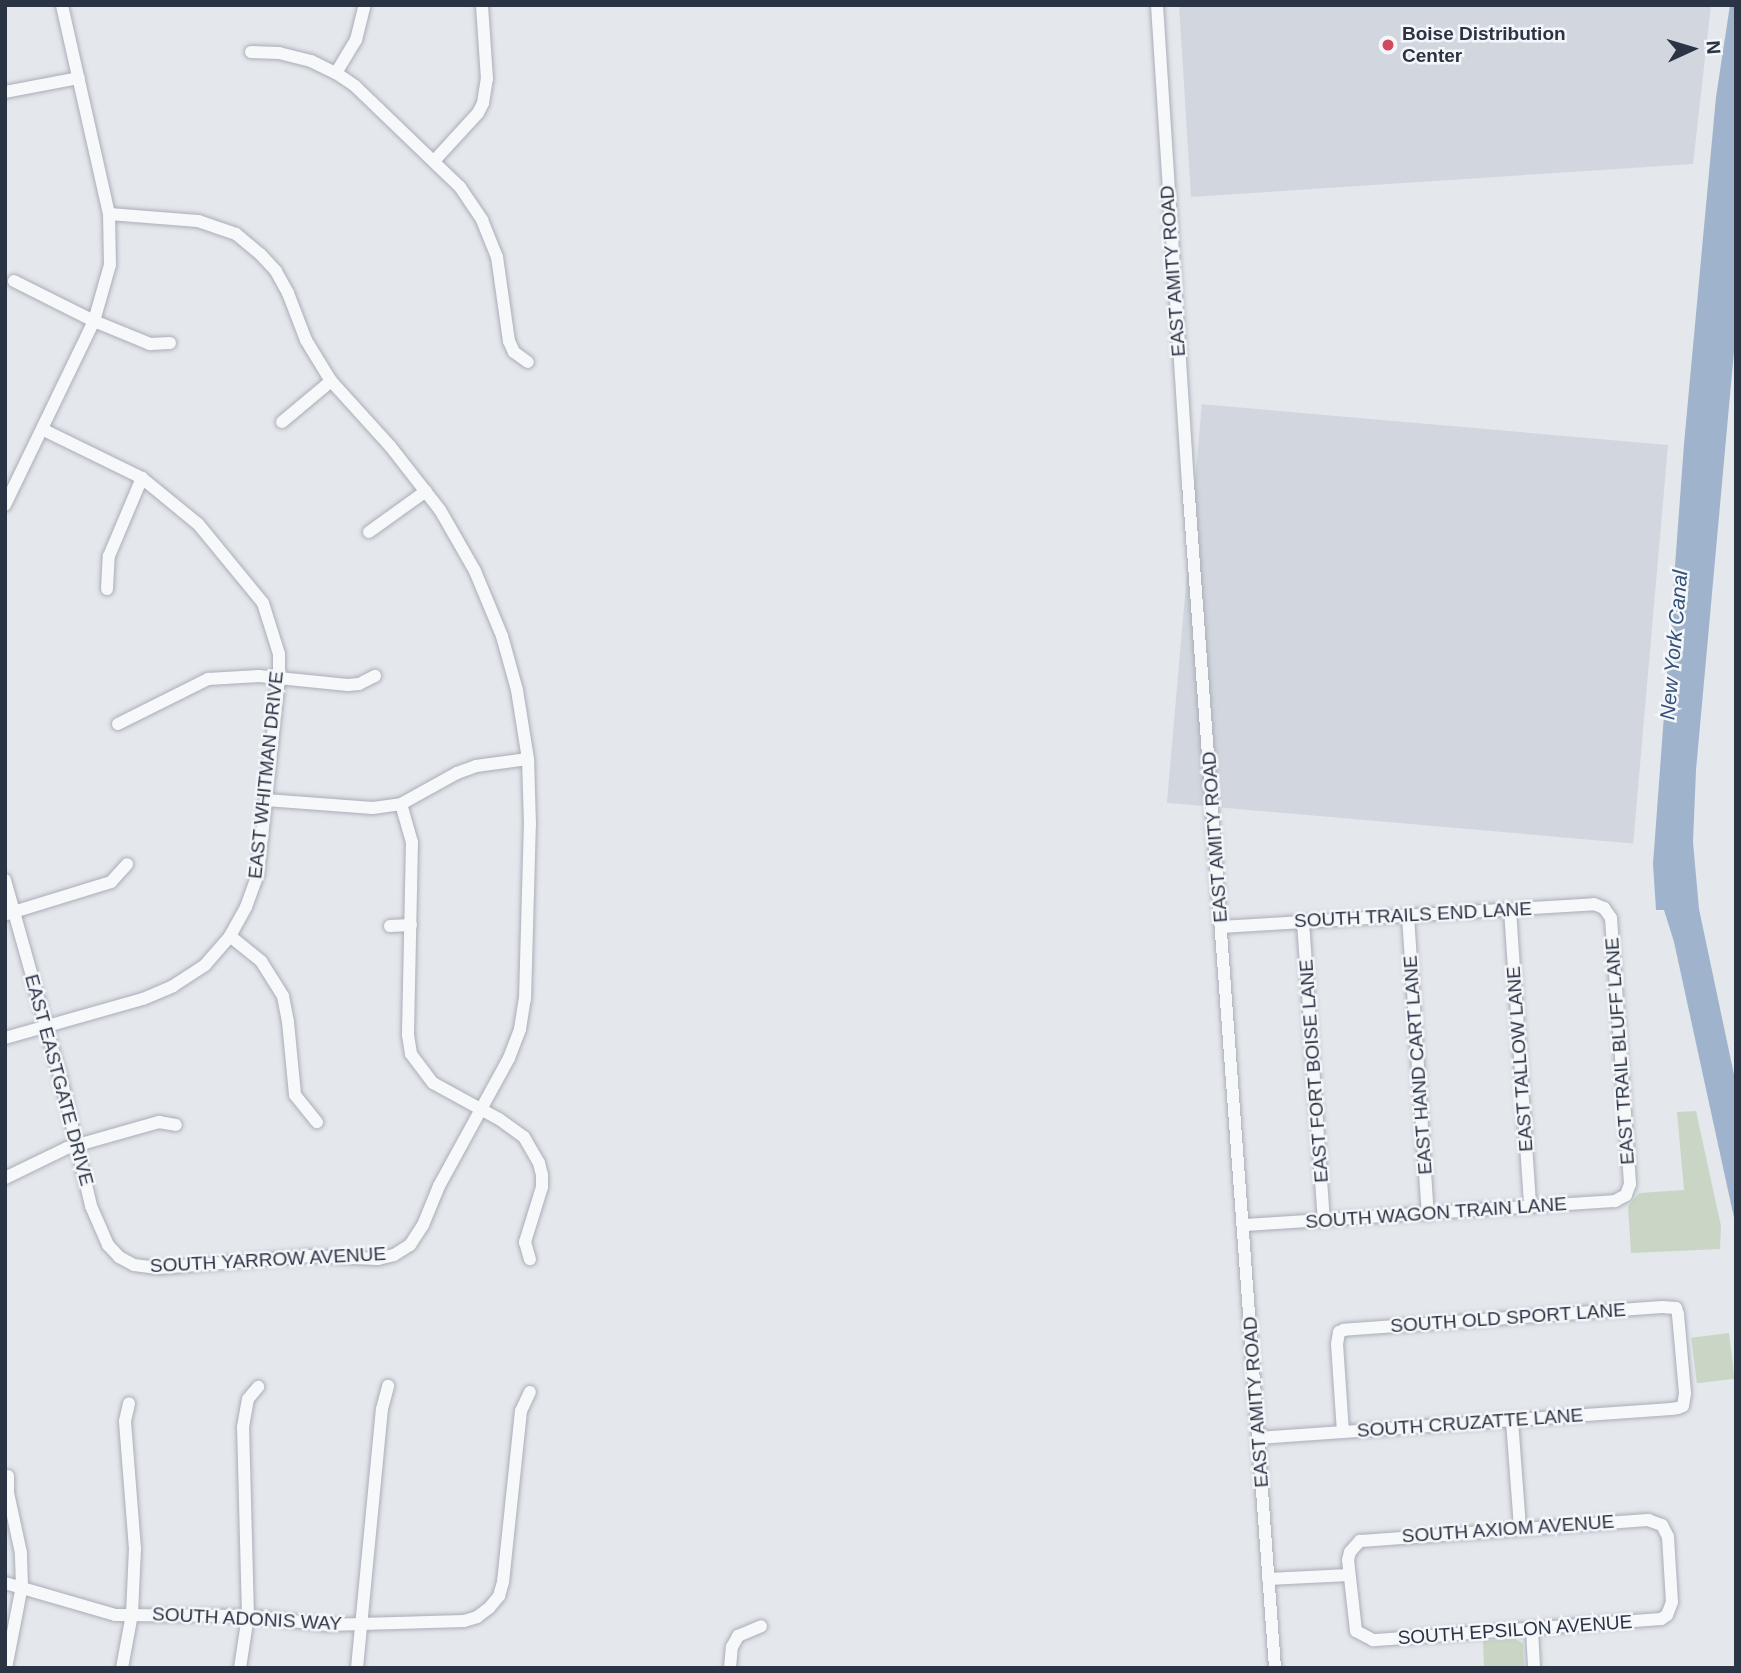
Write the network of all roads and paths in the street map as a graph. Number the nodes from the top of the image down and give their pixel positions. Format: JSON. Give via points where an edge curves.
{"nodes":[{"id":1,"x":62,"y":5,"type":"edge"},
{"id":2,"x":365,"y":5,"type":"edge"},
{"id":3,"x":482,"y":5,"type":"edge"},
{"id":4,"x":1157,"y":5,"type":"edge"},
{"id":5,"x":250,"y":52,"type":"dead end"},
{"id":6,"x":336,"y":73,"type":"junction"},
{"id":7,"x":79,"y":78,"type":"junction"},
{"id":8,"x":5,"y":92,"type":"edge"},
{"id":9,"x":434,"y":161,"type":"junction"},
{"id":10,"x":109,"y":215,"type":"junction"},
{"id":11,"x":14,"y":281,"type":"dead end"},
{"id":12,"x":94,"y":321,"type":"junction"},
{"id":13,"x":170,"y":343,"type":"dead end"},
{"id":14,"x":528,"y":362,"type":"dead end"},
{"id":15,"x":331,"y":382,"type":"junction"},
{"id":16,"x":282,"y":422,"type":"dead end"},
{"id":17,"x":42,"y":429,"type":"junction"},
{"id":18,"x":142,"y":478,"type":"junction"},
{"id":19,"x":426,"y":491,"type":"junction"},
{"id":20,"x":5,"y":505,"type":"edge"},
{"id":21,"x":369,"y":532,"type":"dead end"},
{"id":22,"x":107,"y":589,"type":"dead end"},
{"id":23,"x":375,"y":676,"type":"dead end"},
{"id":24,"x":279,"y":678,"type":"junction"},
{"id":25,"x":118,"y":724,"type":"dead end"},
{"id":26,"x":528,"y":759,"type":"junction"},
{"id":27,"x":266,"y":800,"type":"junction"},
{"id":28,"x":401,"y":804,"type":"junction"},
{"id":29,"x":127,"y":864,"type":"dead end"},
{"id":30,"x":5,"y":880,"type":"edge"},
{"id":31,"x":1604,"y":908,"type":"joint"},
{"id":32,"x":1510,"y":910,"type":"junction"},
{"id":33,"x":9,"y":913,"type":"edge"},
{"id":34,"x":1408,"y":916,"type":"junction"},
{"id":35,"x":1303,"y":922,"type":"junction"},
{"id":36,"x":411,"y":925,"type":"junction"},
{"id":37,"x":390,"y":926,"type":"dead end"},
{"id":38,"x":1221,"y":927,"type":"junction"},
{"id":39,"x":230,"y":936,"type":"junction"},
{"id":40,"x":47,"y":1026,"type":"junction"},
{"id":41,"x":5,"y":1038,"type":"edge"},
{"id":42,"x":481,"y":1109,"type":"junction"},
{"id":43,"x":317,"y":1122,"type":"dead end"},
{"id":44,"x":176,"y":1125,"type":"dead end"},
{"id":45,"x":78,"y":1145,"type":"junction"},
{"id":46,"x":5,"y":1178,"type":"edge"},
{"id":47,"x":1626,"y":1195,"type":"joint"},
{"id":48,"x":1530,"y":1207,"type":"junction"},
{"id":49,"x":1428,"y":1214,"type":"junction"},
{"id":50,"x":1324,"y":1220,"type":"junction"},
{"id":51,"x":1244,"y":1225,"type":"junction"},
{"id":52,"x":530,"y":1259,"type":"dead end"},
{"id":53,"x":134,"y":1265,"type":"joint"},
{"id":54,"x":388,"y":1386,"type":"dead end"},
{"id":55,"x":258,"y":1387,"type":"dead end"},
{"id":56,"x":530,"y":1392,"type":"dead end"},
{"id":57,"x":129,"y":1403,"type":"dead end"},
{"id":58,"x":1683,"y":1406,"type":"joint"},
{"id":59,"x":1512,"y":1421,"type":"junction"},
{"id":60,"x":1343,"y":1432,"type":"junction"},
{"id":61,"x":1258,"y":1438,"type":"junction"},
{"id":62,"x":8,"y":1476,"type":"dead end"},
{"id":63,"x":1520,"y":1528,"type":"junction"},
{"id":64,"x":1349,"y":1575,"type":"junction"},
{"id":65,"x":1268,"y":1579,"type":"junction"},
{"id":66,"x":5,"y":1583,"type":"edge"},
{"id":67,"x":22,"y":1586,"type":"junction"},
{"id":68,"x":132,"y":1614,"type":"junction"},
{"id":69,"x":1667,"y":1615,"type":"joint"},
{"id":70,"x":248,"y":1616,"type":"junction"},
{"id":71,"x":362,"y":1624,"type":"junction"},
{"id":72,"x":761,"y":1626,"type":"dead end"},
{"id":73,"x":1532,"y":1629,"type":"junction"},
{"id":74,"x":6,"y":1668,"type":"edge"},
{"id":75,"x":122,"y":1668,"type":"edge"},
{"id":76,"x":240,"y":1668,"type":"edge"},
{"id":77,"x":357,"y":1668,"type":"edge"},
{"id":78,"x":730,"y":1668,"type":"edge"},
{"id":79,"x":1275,"y":1668,"type":"edge"},
{"id":80,"x":1534,"y":1668,"type":"edge"}],
"edges":[{"from":1,"to":7,"type":"street"},
{"from":2,"to":6,"type":"street","via":[[356,40]]},
{"from":3,"to":9,"type":"street","via":[[487,79],[483,103]]},
{"from":4,"to":38,"type":"street","name":"EAST AMITY ROAD"},
{"from":5,"to":6,"type":"street","via":[[279,53]]},
{"from":6,"to":9,"type":"street"},
{"from":7,"to":8,"type":"street"},
{"from":7,"to":10,"type":"street"},
{"from":9,"to":14,"type":"street","via":[[468,198],[488,232],[500,270],[509,341],[514,352]]},
{"from":10,"to":12,"type":"street","via":[[110,265]]},
{"from":10,"to":15,"type":"street","via":[[198,221],[236,234],[276,271],[306,340]]},
{"from":11,"to":12,"type":"street"},
{"from":12,"to":13,"type":"street","via":[[150,344]]},
{"from":12,"to":17,"type":"street"},
{"from":15,"to":16,"type":"street"},
{"from":15,"to":19,"type":"street"},
{"from":17,"to":18,"type":"street","name":"EAST WHITMAN DRIVE"},
{"from":17,"to":20,"type":"street"},
{"from":18,"to":22,"type":"street","via":[[109,556]]},
{"from":18,"to":24,"type":"street","name":"EAST WHITMAN DRIVE","via":[[198,524],[263,603],[279,654]]},
{"from":19,"to":21,"type":"street"},
{"from":19,"to":26,"type":"street","via":[[475,571],[502,636],[517,690]]},
{"from":23,"to":24,"type":"street","via":[[348,685]]},
{"from":24,"to":25,"type":"street","via":[[208,679]]},
{"from":24,"to":27,"type":"street","name":"EAST WHITMAN DRIVE"},
{"from":26,"to":28,"type":"street","via":[[476,766]]},
{"from":26,"to":42,"type":"street","via":[[525,999],[509,1058]]},
{"from":27,"to":28,"type":"street","via":[[373,808]]},
{"from":27,"to":39,"type":"street","name":"EAST WHITMAN DRIVE","via":[[258,874]]},
{"from":28,"to":36,"type":"street","via":[[412,842]]},
{"from":29,"to":33,"type":"street","via":[[111,882]]},
{"from":30,"to":33,"type":"street","name":"EAST EASTGATE DRIVE"},
{"from":31,"to":32,"type":"street","name":"SOUTH TRAILS END LANE","via":[[1594,904]]},
{"from":31,"to":47,"type":"street","name":"EAST TRAIL BLUFF LANE","via":[[1611,918],[1630,1184]]},
{"from":32,"to":34,"type":"street","name":"SOUTH TRAILS END LANE"},
{"from":32,"to":48,"type":"street","name":"EAST TALLOW LANE"},
{"from":33,"to":40,"type":"street","name":"EAST EASTGATE DRIVE"},
{"from":34,"to":35,"type":"street","name":"SOUTH TRAILS END LANE"},
{"from":34,"to":49,"type":"street","name":"EAST HAND CART LANE"},
{"from":35,"to":38,"type":"street","name":"SOUTH TRAILS END LANE"},
{"from":35,"to":50,"type":"street","name":"EAST FORT BOISE LANE"},
{"from":36,"to":37,"type":"street"},
{"from":36,"to":42,"type":"street","via":[[411,1054],[433,1083]]},
{"from":38,"to":51,"type":"street","name":"EAST AMITY ROAD"},
{"from":39,"to":40,"type":"street","name":"EAST WHITMAN DRIVE","via":[[205,965],[173,986]]},
{"from":39,"to":43,"type":"street","via":[[261,961],[283,996],[295,1095]]},
{"from":40,"to":41,"type":"street","name":"EAST WHITMAN DRIVE"},
{"from":40,"to":45,"type":"street","name":"EAST EASTGATE DRIVE"},
{"from":42,"to":52,"type":"street","via":[[524,1137],[539,1163],[542,1187],[525,1242]]},
{"from":42,"to":53,"type":"street","name":"SOUTH YARROW AVENUE","via":[[418,1236],[401,1252],[378,1259],[333,1255],[158,1268]]},
{"from":44,"to":45,"type":"street","via":[[159,1122]]},
{"from":45,"to":46,"type":"street"},
{"from":45,"to":53,"type":"street","name":"EAST EASTGATE DRIVE","via":[[100,1230],[119,1257]]},
{"from":47,"to":48,"type":"street","name":"SOUTH WAGON TRAIN LANE","via":[[1615,1201]]},
{"from":48,"to":49,"type":"street","name":"SOUTH WAGON TRAIN LANE"},
{"from":49,"to":50,"type":"street","name":"SOUTH WAGON TRAIN LANE"},
{"from":50,"to":51,"type":"street","name":"SOUTH WAGON TRAIN LANE"},
{"from":51,"to":61,"type":"street","name":"EAST AMITY ROAD"},
{"from":54,"to":71,"type":"street"},
{"from":55,"to":70,"type":"street","via":[[248,1399],[243,1427]]},
{"from":56,"to":71,"type":"street","name":"SOUTH ADONIS WAY","via":[[521,1411],[503,1582],[489,1608],[464,1621]]},
{"from":57,"to":68,"type":"street","via":[[125,1421],[135,1549]]},
{"from":58,"to":59,"type":"street","name":"SOUTH CRUZATTE LANE"},
{"from":58,"to":60,"type":"street","name":"SOUTH OLD SPORT LANE","via":[[1676,1308],[1649,1307],[1339,1332]]},
{"from":59,"to":60,"type":"street","name":"SOUTH CRUZATTE LANE"},
{"from":59,"to":63,"type":"street"},
{"from":60,"to":61,"type":"street","name":"SOUTH CRUZATTE LANE"},
{"from":61,"to":65,"type":"street","name":"EAST AMITY ROAD"},
{"from":62,"to":67,"type":"street","via":[[22,1553]]},
{"from":63,"to":64,"type":"street","name":"SOUTH AXIOM AVENUE","via":[[1365,1540],[1355,1545],[1348,1560]]},
{"from":63,"to":69,"type":"street","name":"SOUTH AXIOM AVENUE","via":[[1648,1520],[1662,1525],[1668,1537],[1672,1602]]},
{"from":64,"to":65,"type":"street"},
{"from":64,"to":73,"type":"street","name":"SOUTH EPSILON AVENUE","via":[[1353,1624],[1362,1637],[1373,1640]]},
{"from":65,"to":79,"type":"street","name":"EAST AMITY ROAD"},
{"from":66,"to":67,"type":"street","name":"SOUTH ADONIS WAY"},
{"from":67,"to":68,"type":"street","name":"SOUTH ADONIS WAY","via":[[115,1615]]},
{"from":67,"to":74,"type":"street"},
{"from":68,"to":70,"type":"street","name":"SOUTH ADONIS WAY"},
{"from":68,"to":75,"type":"street"},
{"from":69,"to":73,"type":"street","name":"SOUTH EPSILON AVENUE","via":[[1655,1621]]},
{"from":70,"to":71,"type":"street","name":"SOUTH ADONIS WAY"},
{"from":70,"to":76,"type":"street"},
{"from":71,"to":77,"type":"street"},
{"from":72,"to":78,"type":"street","via":[[738,1636]]},
{"from":73,"to":80,"type":"street"}]}
